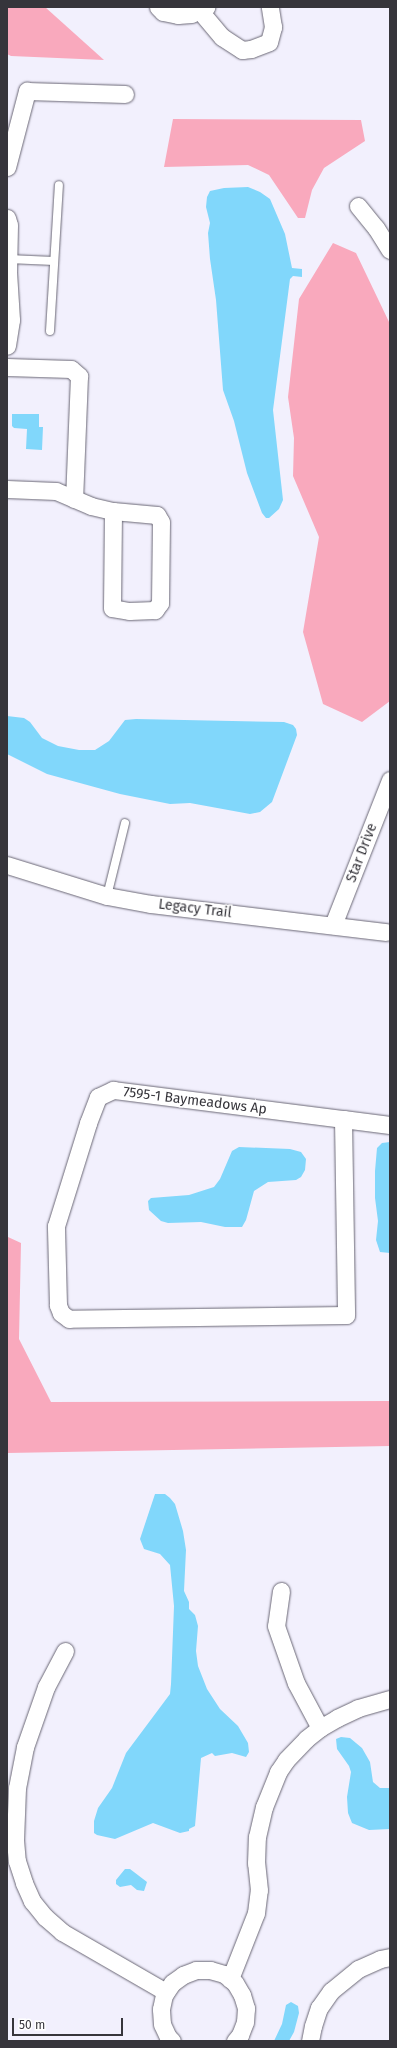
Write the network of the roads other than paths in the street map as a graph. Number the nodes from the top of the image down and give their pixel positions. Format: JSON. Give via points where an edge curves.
{"nodes":[{"id":1,"x":158,"y":7,"type":"edge"},
{"id":2,"x":270,"y":7,"type":"edge"},
{"id":3,"x":203,"y":9,"type":"edge"},
{"id":4,"x":125,"y":94,"type":"dead end"},
{"id":5,"x":7,"y":167,"type":"edge"},
{"id":6,"x":59,"y":185,"type":"dead end"},
{"id":7,"x":358,"y":206,"type":"dead end"},
{"id":8,"x":7,"y":218,"type":"edge"},
{"id":9,"x":390,"y":250,"type":"edge"},
{"id":10,"x":8,"y":259,"type":"junction"},
{"id":11,"x":54,"y":261,"type":"junction"},
{"id":12,"x":50,"y":331,"type":"dead end"},
{"id":13,"x":7,"y":346,"type":"edge"},
{"id":14,"x":7,"y":367,"type":"edge"},
{"id":15,"x":7,"y":489,"type":"edge"},
{"id":16,"x":74,"y":499,"type":"junction"},
{"id":17,"x":113,"y":511,"type":"junction"},
{"id":18,"x":390,"y":780,"type":"edge"},
{"id":19,"x":125,"y":823,"type":"dead end"},
{"id":20,"x":7,"y":865,"type":"edge"},
{"id":21,"x":106,"y":896,"type":"junction"},
{"id":22,"x":333,"y":926,"type":"junction"},
{"id":23,"x":386,"y":932,"type":"dead end"},
{"id":24,"x":343,"y":1119,"type":"junction"},
{"id":25,"x":390,"y":1125,"type":"edge"},
{"id":26,"x":281,"y":1592,"type":"dead end"},
{"id":27,"x":64,"y":1651,"type":"dead end"},
{"id":28,"x":390,"y":1699,"type":"edge"},
{"id":29,"x":320,"y":1728,"type":"junction"},
{"id":30,"x":390,"y":1957,"type":"edge"},
{"id":31,"x":230,"y":1979,"type":"junction"},
{"id":32,"x":166,"y":1992,"type":"junction"},
{"id":33,"x":172,"y":2041,"type":"edge"},
{"id":34,"x":235,"y":2041,"type":"edge"},
{"id":35,"x":310,"y":2041,"type":"edge"}],
"edges":[{"from":1,"to":3,"type":"street","via":[[163,12],[178,15],[191,14]]},
{"from":2,"to":3,"type":"street","via":[[273,27],[269,42],[242,50],[222,37]]},
{"from":4,"to":5,"type":"street","via":[[27,91]]},
{"from":6,"to":11,"type":"lane"},
{"from":7,"to":9,"type":"street"},
{"from":8,"to":10,"type":"street"},
{"from":10,"to":11,"type":"lane"},
{"from":10,"to":13,"type":"street","via":[[11,320]]},
{"from":11,"to":12,"type":"lane"},
{"from":14,"to":16,"type":"street","via":[[71,369],[79,376]]},
{"from":15,"to":16,"type":"street","via":[[56,491]]},
{"from":16,"to":17,"type":"street"},
{"from":17,"to":17,"type":"street","via":[[157,515],[162,522],[160,603],[155,610],[129,611],[112,608]]},
{"from":18,"to":22,"type":"street","name":"Star Drive"},
{"from":19,"to":21,"type":"lane"},
{"from":20,"to":21,"type":"street","name":"Legacy Trail"},
{"from":21,"to":22,"type":"street","name":"Legacy Trail","via":[[151,904]]},
{"from":22,"to":23,"type":"street","name":"Legacy Trail"},
{"from":24,"to":24,"type":"street","name":"7595-1 Baymeadows Ap","via":[[113,1090],[98,1097],[56,1226],[58,1305],[61,1313],[70,1319],[346,1315]]},
{"from":24,"to":25,"type":"street"},
{"from":26,"to":29,"type":"street","via":[[276,1626],[296,1683]]},
{"from":27,"to":32,"type":"street","via":[[46,1687],[25,1747],[17,1788],[15,1840],[21,1875],[32,1900],[45,1917],[62,1932]]},
{"from":28,"to":29,"type":"street","via":[[358,1708]]},
{"from":29,"to":31,"type":"street","via":[[286,1760],[268,1793],[258,1837],[256,1863],[259,1890],[256,1913]]},
{"from":30,"to":35,"type":"street","via":[[358,1968],[331,1991],[319,2008]]},
{"from":31,"to":32,"type":"street","via":[[224,1974],[210,1970],[196,1970],[172,1983]]},
{"from":31,"to":34,"type":"street","via":[[242,1994],[246,2008],[245,2022]]},
{"from":32,"to":33,"type":"street","via":[[161,2009],[162,2024]]}]}
